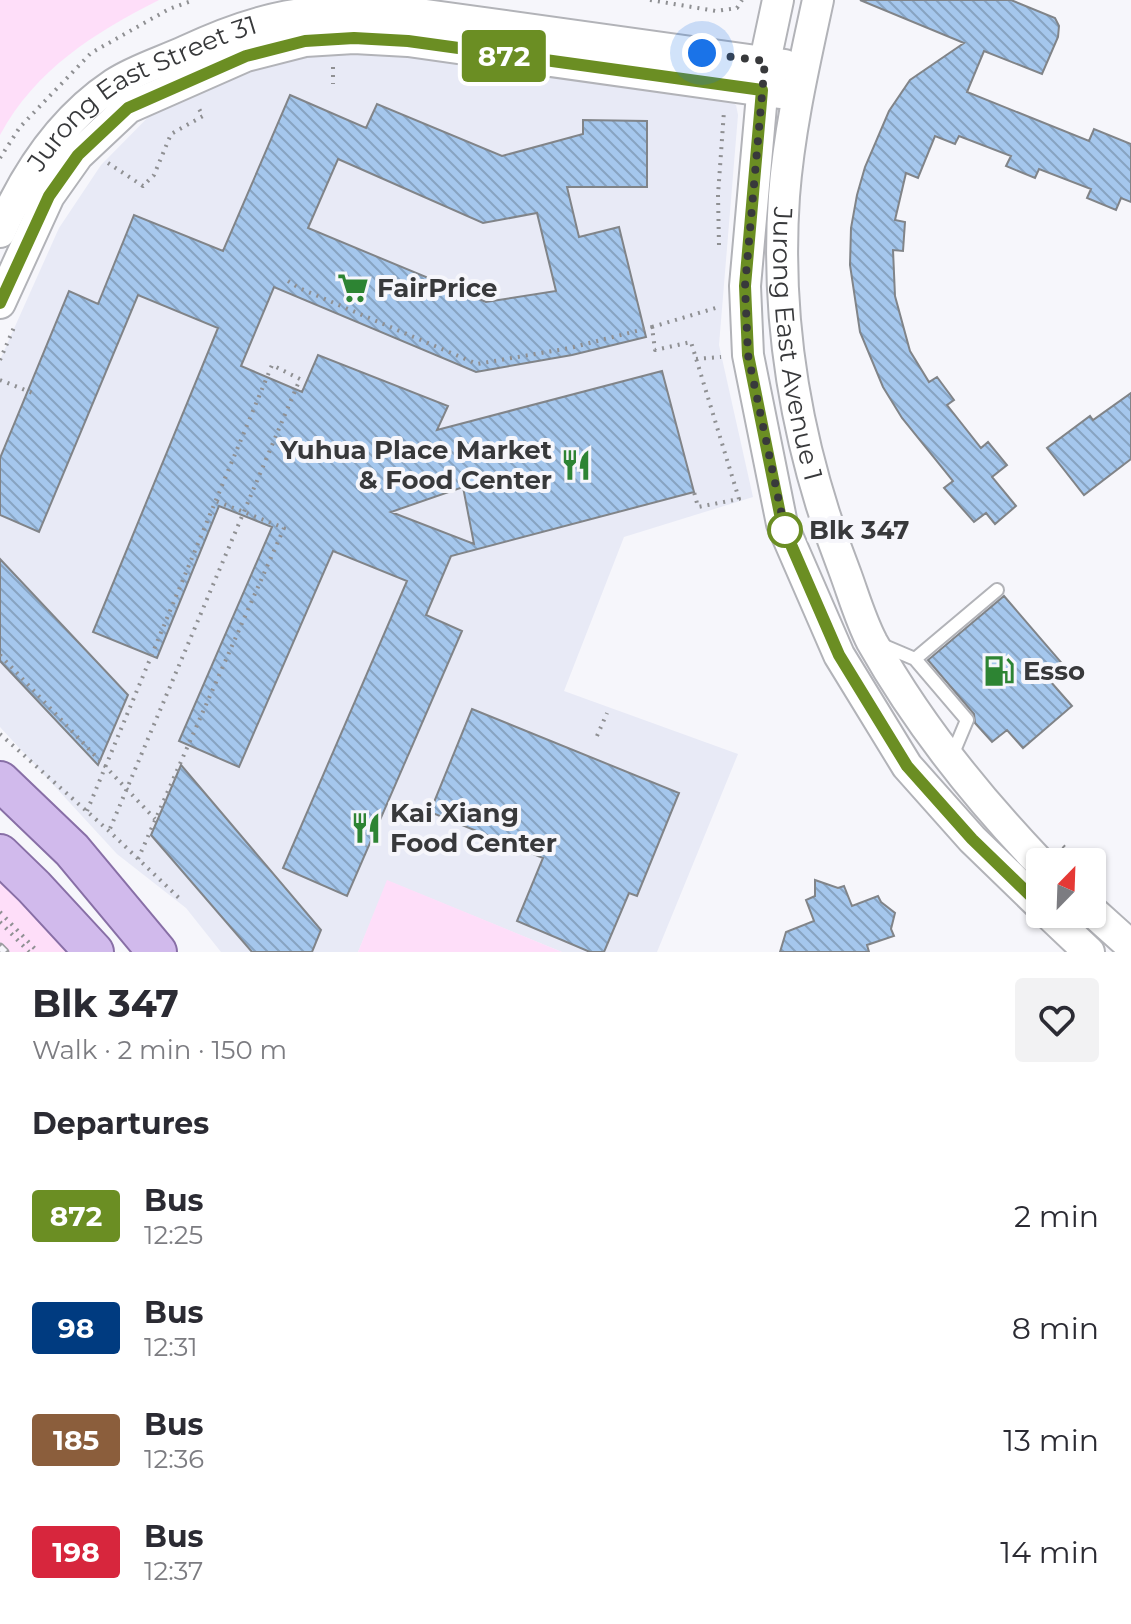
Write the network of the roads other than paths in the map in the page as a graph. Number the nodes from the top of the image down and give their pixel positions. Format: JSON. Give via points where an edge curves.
{"nodes":[{"id":1,"x":778,"y":0,"type":"edge"},
{"id":2,"x":818,"y":0,"type":"edge"},
{"id":3,"x":763,"y":76,"type":"junction"},
{"id":4,"x":800,"y":82,"type":"junction"},
{"id":5,"x":0,"y":232,"type":"edge"},
{"id":6,"x":9,"y":310,"type":"edge"},
{"id":7,"x":997,"y":590,"type":"dead end"},
{"id":8,"x":871,"y":640,"type":"junction"},
{"id":9,"x":915,"y":659,"type":"junction"},
{"id":10,"x":950,"y":761,"type":"junction"},
{"id":11,"x":0,"y":781,"type":"edge"},
{"id":12,"x":1044,"y":848,"type":"edge"},
{"id":13,"x":0,"y":854,"type":"edge"},
{"id":14,"x":1026,"y":891,"type":"edge"},
{"id":15,"x":1106,"y":924,"type":"edge"},
{"id":16,"x":1064,"y":928,"type":"edge"},
{"id":17,"x":1131,"y":946,"type":"edge"},
{"id":18,"x":94,"y":952,"type":"edge"},
{"id":19,"x":157,"y":952,"type":"edge"},
{"id":20,"x":1089,"y":952,"type":"edge"}],
"edges":[{"from":1,"to":3,"type":"street","name":"Jurong East Avenue 1"},
{"from":2,"to":4,"type":"street","name":"Jurong East Avenue 1"},
{"from":3,"to":4,"type":"street","name":"Jurong East Street 31"},
{"from":3,"to":5,"type":"street","name":"Jurong East Street 31","via":[[411,13],[301,14],[237,30],[115,83],[46,149],[22,184]]},
{"from":3,"to":6,"type":"street","name":"Jurong East Street 31","via":[[354,38],[305,41],[246,56],[128,108],[78,155],[49,196]]},
{"from":3,"to":14,"type":"street","name":"Jurong East Avenue 1","via":[[745,286],[748,355],[782,524],[839,655],[907,766]]},
{"from":4,"to":8,"type":"street","name":"Jurong East Avenue 1","via":[[784,196],[787,352],[826,523]]},
{"from":7,"to":9,"type":"lane"},
{"from":8,"to":9,"type":"lane"},
{"from":8,"to":10,"type":"street","name":"Jurong East Avenue 1"},
{"from":9,"to":10,"type":"lane","via":[[967,720]]},
{"from":10,"to":12,"type":"street","name":"Jurong East Avenue 1","via":[[993,814]]},
{"from":11,"to":19,"type":"main road","via":[[72,850]]},
{"from":13,"to":18,"type":"main road"},
{"from":15,"to":17,"type":"street"},
{"from":16,"to":20,"type":"street"}]}
